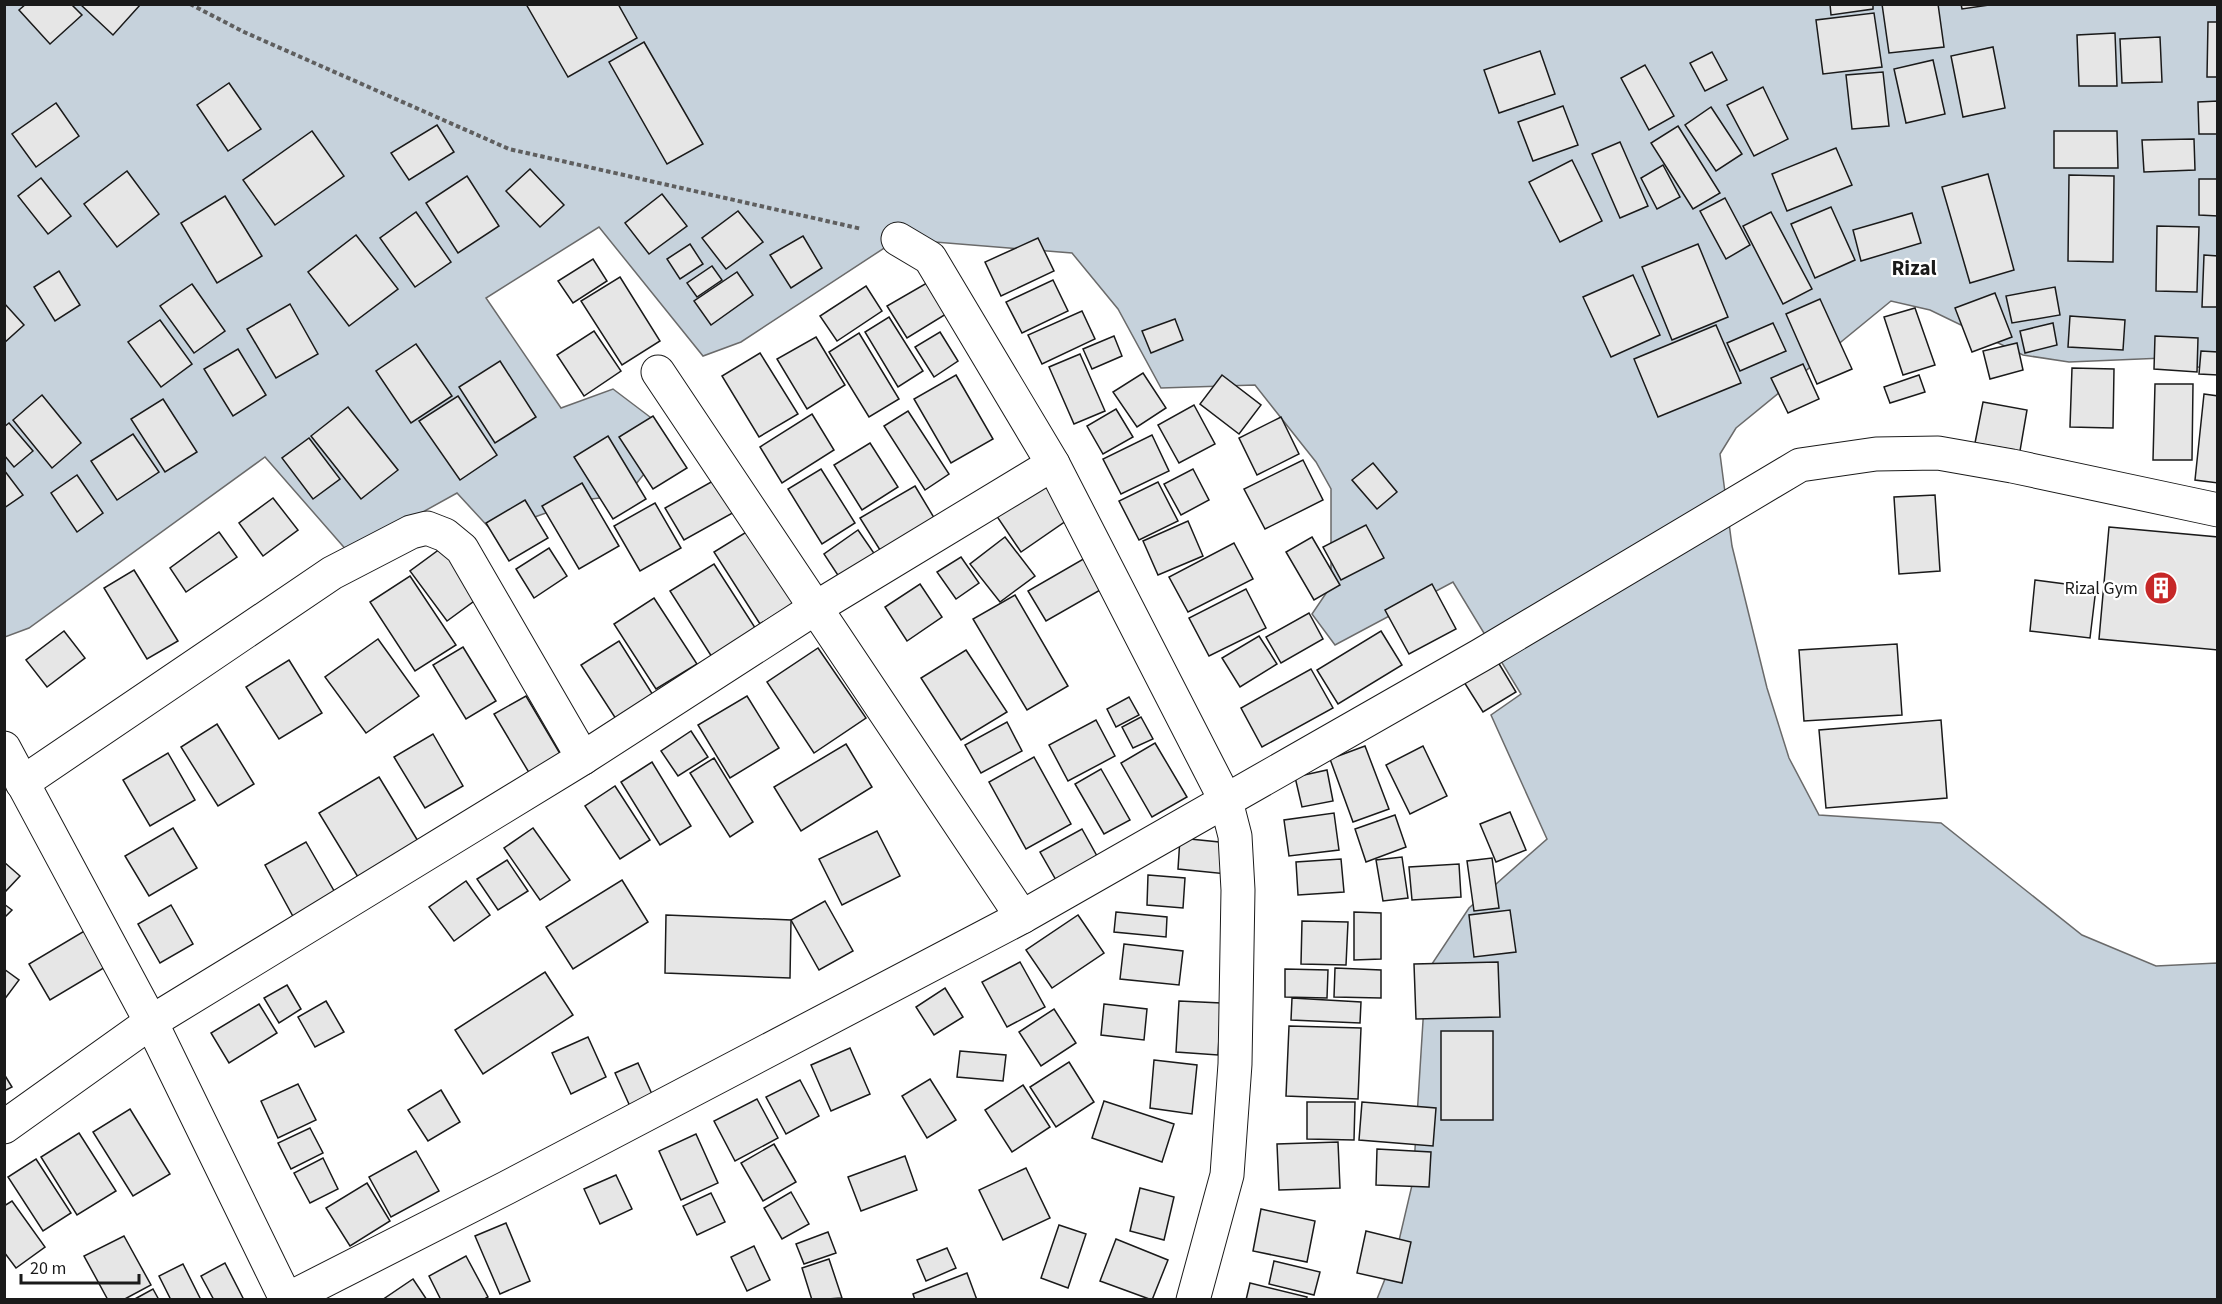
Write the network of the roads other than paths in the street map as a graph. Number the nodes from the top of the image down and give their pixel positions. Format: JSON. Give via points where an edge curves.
{"nodes":[{"id":1,"x":898,"y":238,"type":"road end"},
{"id":2,"x":658,"y":372,"type":"dead end"},
{"id":3,"x":1053,"y":464,"type":"junction"},
{"id":4,"x":2217,"y":510,"type":"edge"},
{"id":5,"x":817,"y":608,"type":"junction"},
{"id":6,"x":4,"y":748,"type":"edge"},
{"id":7,"x":583,"y":758,"type":"junction"},
{"id":8,"x":22,"y":783,"type":"junction"},
{"id":9,"x":1226,"y":801,"type":"junction"},
{"id":10,"x":1022,"y":917,"type":"junction"},
{"id":11,"x":151,"y":1022,"type":"junction"},
{"id":12,"x":4,"y":1127,"type":"edge"},
{"id":13,"x":286,"y":1299,"type":"edge"},
{"id":14,"x":1193,"y":1299,"type":"edge"}],
"edges":[{"from":1,"to":3,"type":"street","via":[[930,258]]},
{"from":2,"to":5,"type":"street"},
{"from":3,"to":5,"type":"street"},
{"from":3,"to":9,"type":"street"},
{"from":4,"to":9,"type":"street","via":[[1938,453],[1876,454],[1800,465]]},
{"from":5,"to":7,"type":"street"},
{"from":5,"to":10,"type":"street"},
{"from":6,"to":8,"type":"street"},
{"from":7,"to":8,"type":"street","via":[[462,549],[428,528],[411,532],[332,573]]},
{"from":7,"to":11,"type":"street"},
{"from":8,"to":11,"type":"street"},
{"from":9,"to":10,"type":"street"},
{"from":9,"to":14,"type":"street","via":[[1235,836],[1238,890],[1235,1064],[1227,1175]]},
{"from":10,"to":13,"type":"street"},
{"from":11,"to":12,"type":"street"},
{"from":11,"to":13,"type":"street"}]}
